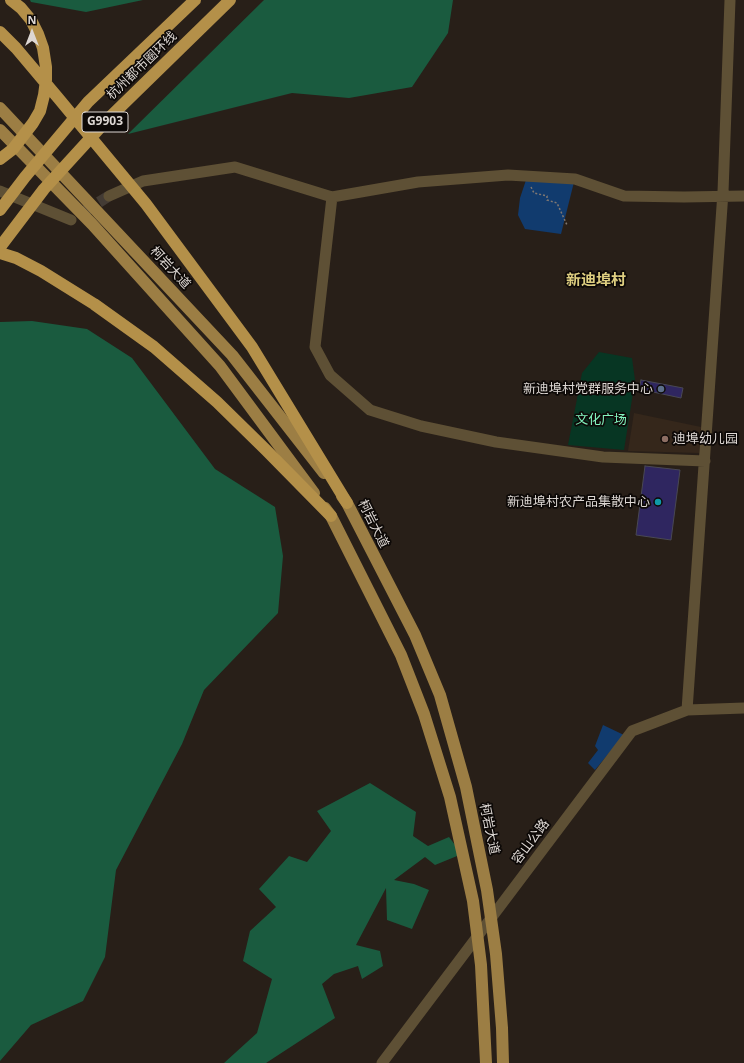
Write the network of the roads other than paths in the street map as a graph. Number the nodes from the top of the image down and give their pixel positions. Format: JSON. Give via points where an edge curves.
{"nodes":[{"id":1,"x":11,"y":0,"type":"edge"},
{"id":2,"x":195,"y":0,"type":"edge"},
{"id":3,"x":730,"y":0,"type":"edge"},
{"id":4,"x":226,"y":4,"type":"edge"},
{"id":5,"x":0,"y":32,"type":"edge"},
{"id":6,"x":0,"y":108,"type":"edge"},
{"id":7,"x":0,"y":130,"type":"edge"},
{"id":8,"x":0,"y":159,"type":"edge"},
{"id":9,"x":0,"y":191,"type":"edge"},
{"id":10,"x":110,"y":196,"type":"tunnel mouth"},
{"id":11,"x":723,"y":196,"type":"junction"},
{"id":12,"x":744,"y":196,"type":"edge"},
{"id":13,"x":332,"y":197,"type":"junction"},
{"id":14,"x":0,"y":210,"type":"edge"},
{"id":15,"x":71,"y":220,"type":"dead end"},
{"id":16,"x":0,"y":247,"type":"edge"},
{"id":17,"x":0,"y":253,"type":"edge"},
{"id":18,"x":705,"y":461,"type":"junction"},
{"id":19,"x":347,"y":503,"type":"junction"},
{"id":20,"x":331,"y":516,"type":"junction"},
{"id":21,"x":744,"y":708,"type":"edge"},
{"id":22,"x":687,"y":710,"type":"junction"},
{"id":23,"x":382,"y":1063,"type":"edge"},
{"id":24,"x":486,"y":1063,"type":"edge"},
{"id":25,"x":502,"y":1063,"type":"edge"}],
"edges":[{"from":1,"to":8,"type":"highway","via":[[31,20],[38,34],[46,67],[46,87],[34,123],[13,149]]},
{"from":2,"to":14,"type":"highway","name":"杭州都市圈环线","number":"G9903","via":[[88,102]]},
{"from":3,"to":11,"type":"street"},
{"from":4,"to":16,"type":"highway","name":"杭州都市圈环线","number":"G9903","via":[[107,120],[44,190]]},
{"from":5,"to":19,"type":"highway","via":[[146,204],[252,347]]},
{"from":6,"to":19,"type":"main road","name":"柯岩大道","via":[[232,355]]},
{"from":7,"to":20,"type":"main road","via":[[92,224],[220,366]]},
{"from":9,"to":15,"type":"street"},
{"from":10,"to":13,"type":"street","via":[[143,181],[235,167]]},
{"from":11,"to":12,"type":"street"},
{"from":11,"to":13,"type":"street","via":[[624,196],[575,179],[508,175],[418,182]]},
{"from":11,"to":18,"type":"street"},
{"from":13,"to":18,"type":"street","via":[[315,346],[330,375],[370,410],[421,426],[496,442],[603,457]]},
{"from":17,"to":20,"type":"highway","via":[[16,258],[54,279],[154,347],[217,402]]},
{"from":18,"to":22,"type":"street"},
{"from":19,"to":25,"type":"main road","name":"柯岩大道","via":[[415,635],[440,694],[466,787],[488,890],[502,1028]]},
{"from":20,"to":24,"type":"main road","via":[[401,655],[424,714],[450,797],[473,901],[482,965]]},
{"from":21,"to":22,"type":"street","name":"容山公路"},
{"from":22,"to":23,"type":"street","name":"容山公路","via":[[632,732]]}]}
